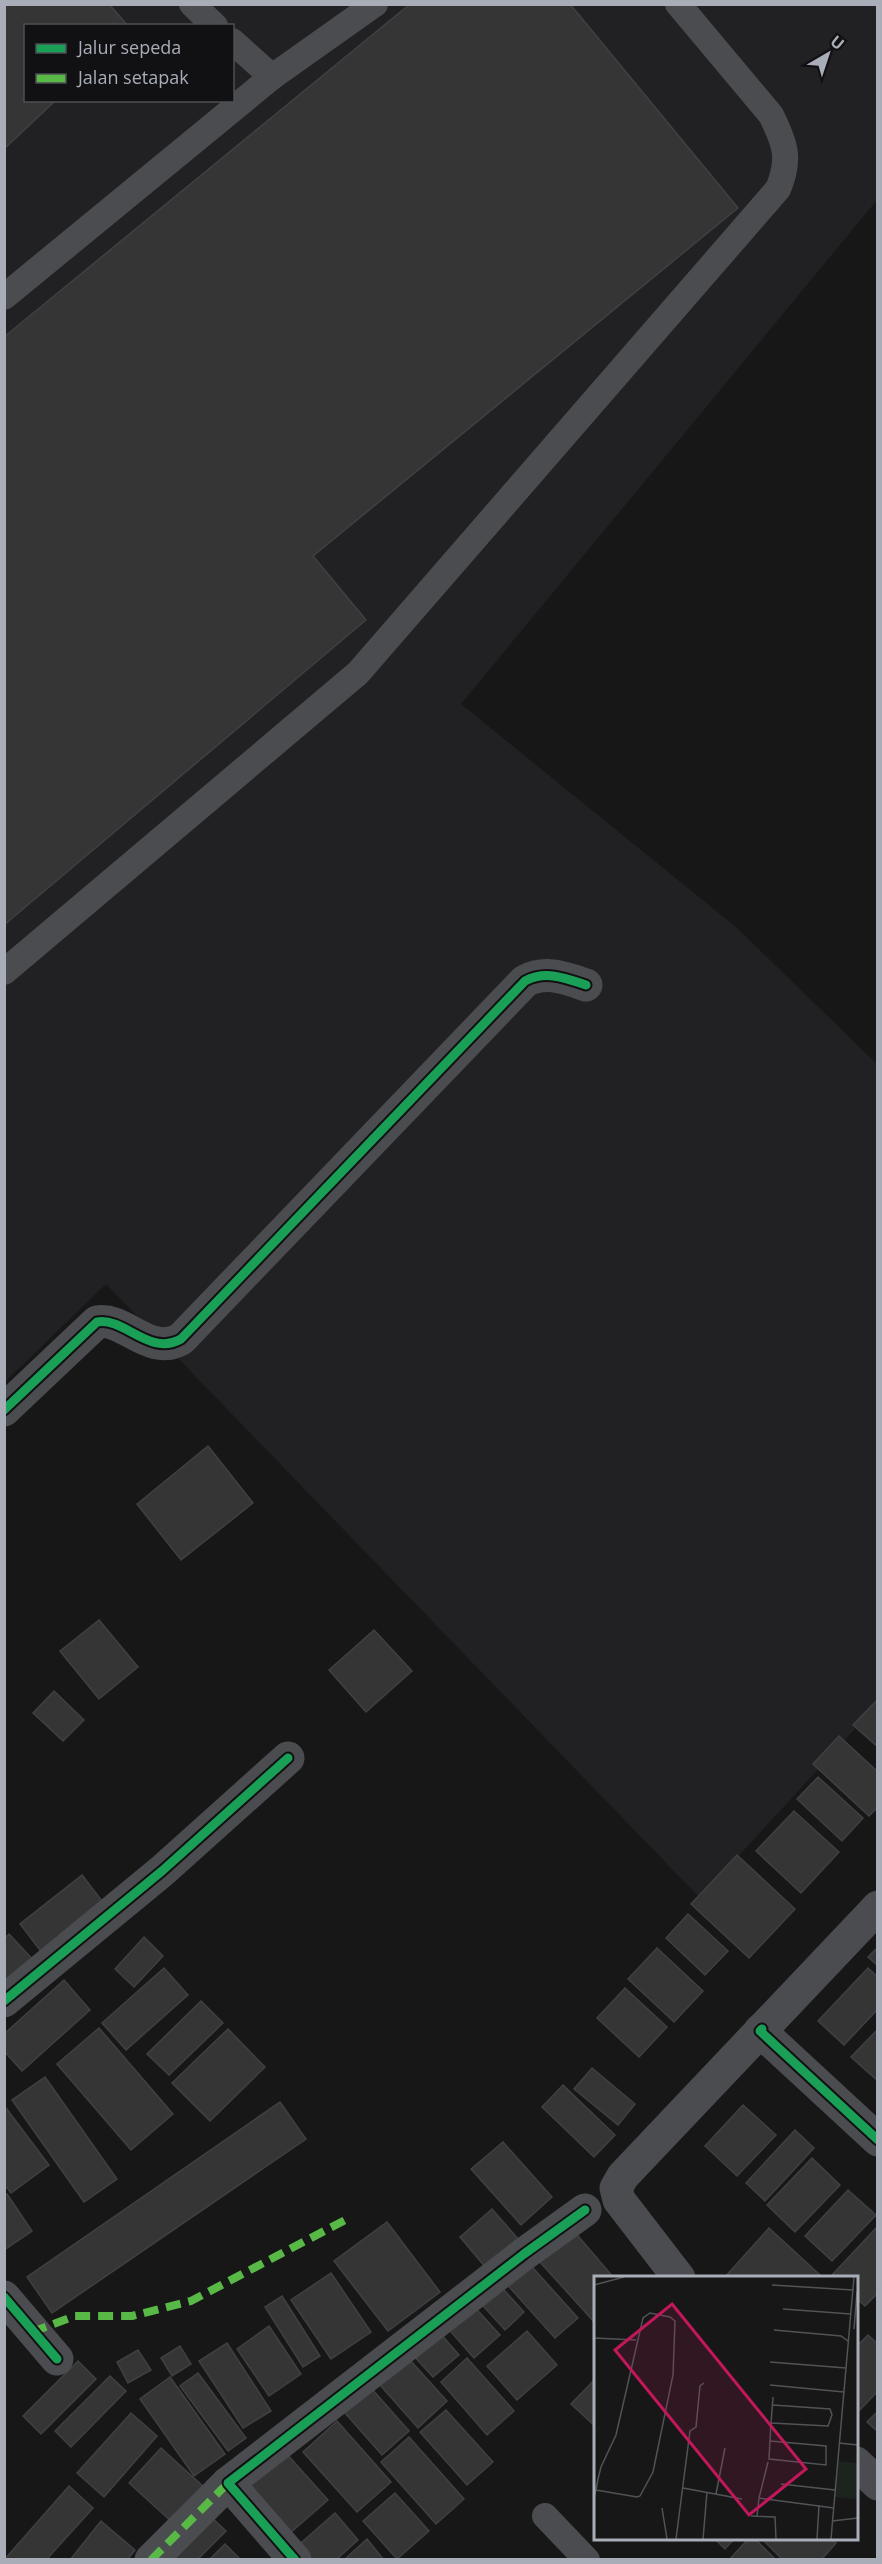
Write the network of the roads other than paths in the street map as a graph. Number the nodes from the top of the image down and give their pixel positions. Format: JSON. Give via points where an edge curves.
{"nodes":[{"id":1,"x":192,"y":4,"type":"edge"},
{"id":2,"x":375,"y":4,"type":"edge"},
{"id":3,"x":678,"y":4,"type":"edge"},
{"id":4,"x":213,"y":24,"type":"edge"},
{"id":5,"x":234,"y":43,"type":"edge"},
{"id":6,"x":272,"y":77,"type":"junction"},
{"id":7,"x":4,"y":297,"type":"edge"},
{"id":8,"x":4,"y":972,"type":"edge"},
{"id":9,"x":586,"y":985,"type":"dead end"},
{"id":10,"x":4,"y":1410,"type":"edge"},
{"id":11,"x":288,"y":1758,"type":"dead end"},
{"id":12,"x":878,"y":1906,"type":"edge"},
{"id":13,"x":4,"y":2001,"type":"edge"},
{"id":14,"x":762,"y":2029,"type":"junction"},
{"id":15,"x":878,"y":2140,"type":"edge"},
{"id":16,"x":585,"y":2210,"type":"dead end"},
{"id":17,"x":678,"y":2276,"type":"edge"},
{"id":18,"x":4,"y":2297,"type":"edge"},
{"id":19,"x":57,"y":2359,"type":"dead end"},
{"id":20,"x":858,"y":2465,"type":"edge"},
{"id":21,"x":228,"y":2483,"type":"junction"},
{"id":22,"x":878,"y":2484,"type":"edge"},
{"id":23,"x":544,"y":2516,"type":"dead end"},
{"id":24,"x":151,"y":2559,"type":"edge"},
{"id":25,"x":295,"y":2559,"type":"edge"},
{"id":26,"x":587,"y":2559,"type":"edge"}],
"edges":[{"from":1,"to":4,"type":"lane"},
{"from":2,"to":6,"type":"lane"},
{"from":3,"to":8,"type":"lane","via":[[771,115],[781,136],[785,158],[786,171],[778,189],[358,673]]},
{"from":5,"to":6,"type":"lane"},
{"from":6,"to":7,"type":"lane"},
{"from":9,"to":10,"type":"street","via":[[556,975],[525,981],[181,1340],[161,1344],[107,1322],[97,1323]]},
{"from":11,"to":13,"type":"street","via":[[153,1878]]},
{"from":12,"to":14,"type":"street"},
{"from":14,"to":15,"type":"street"},
{"from":14,"to":17,"type":"street","via":[[616,2188],[619,2199]]},
{"from":16,"to":21,"type":"street"},
{"from":18,"to":19,"type":"street"},
{"from":20,"to":22,"type":"street"},
{"from":21,"to":24,"type":"street"},
{"from":21,"to":25,"type":"street"},
{"from":23,"to":26,"type":"lane"}]}
